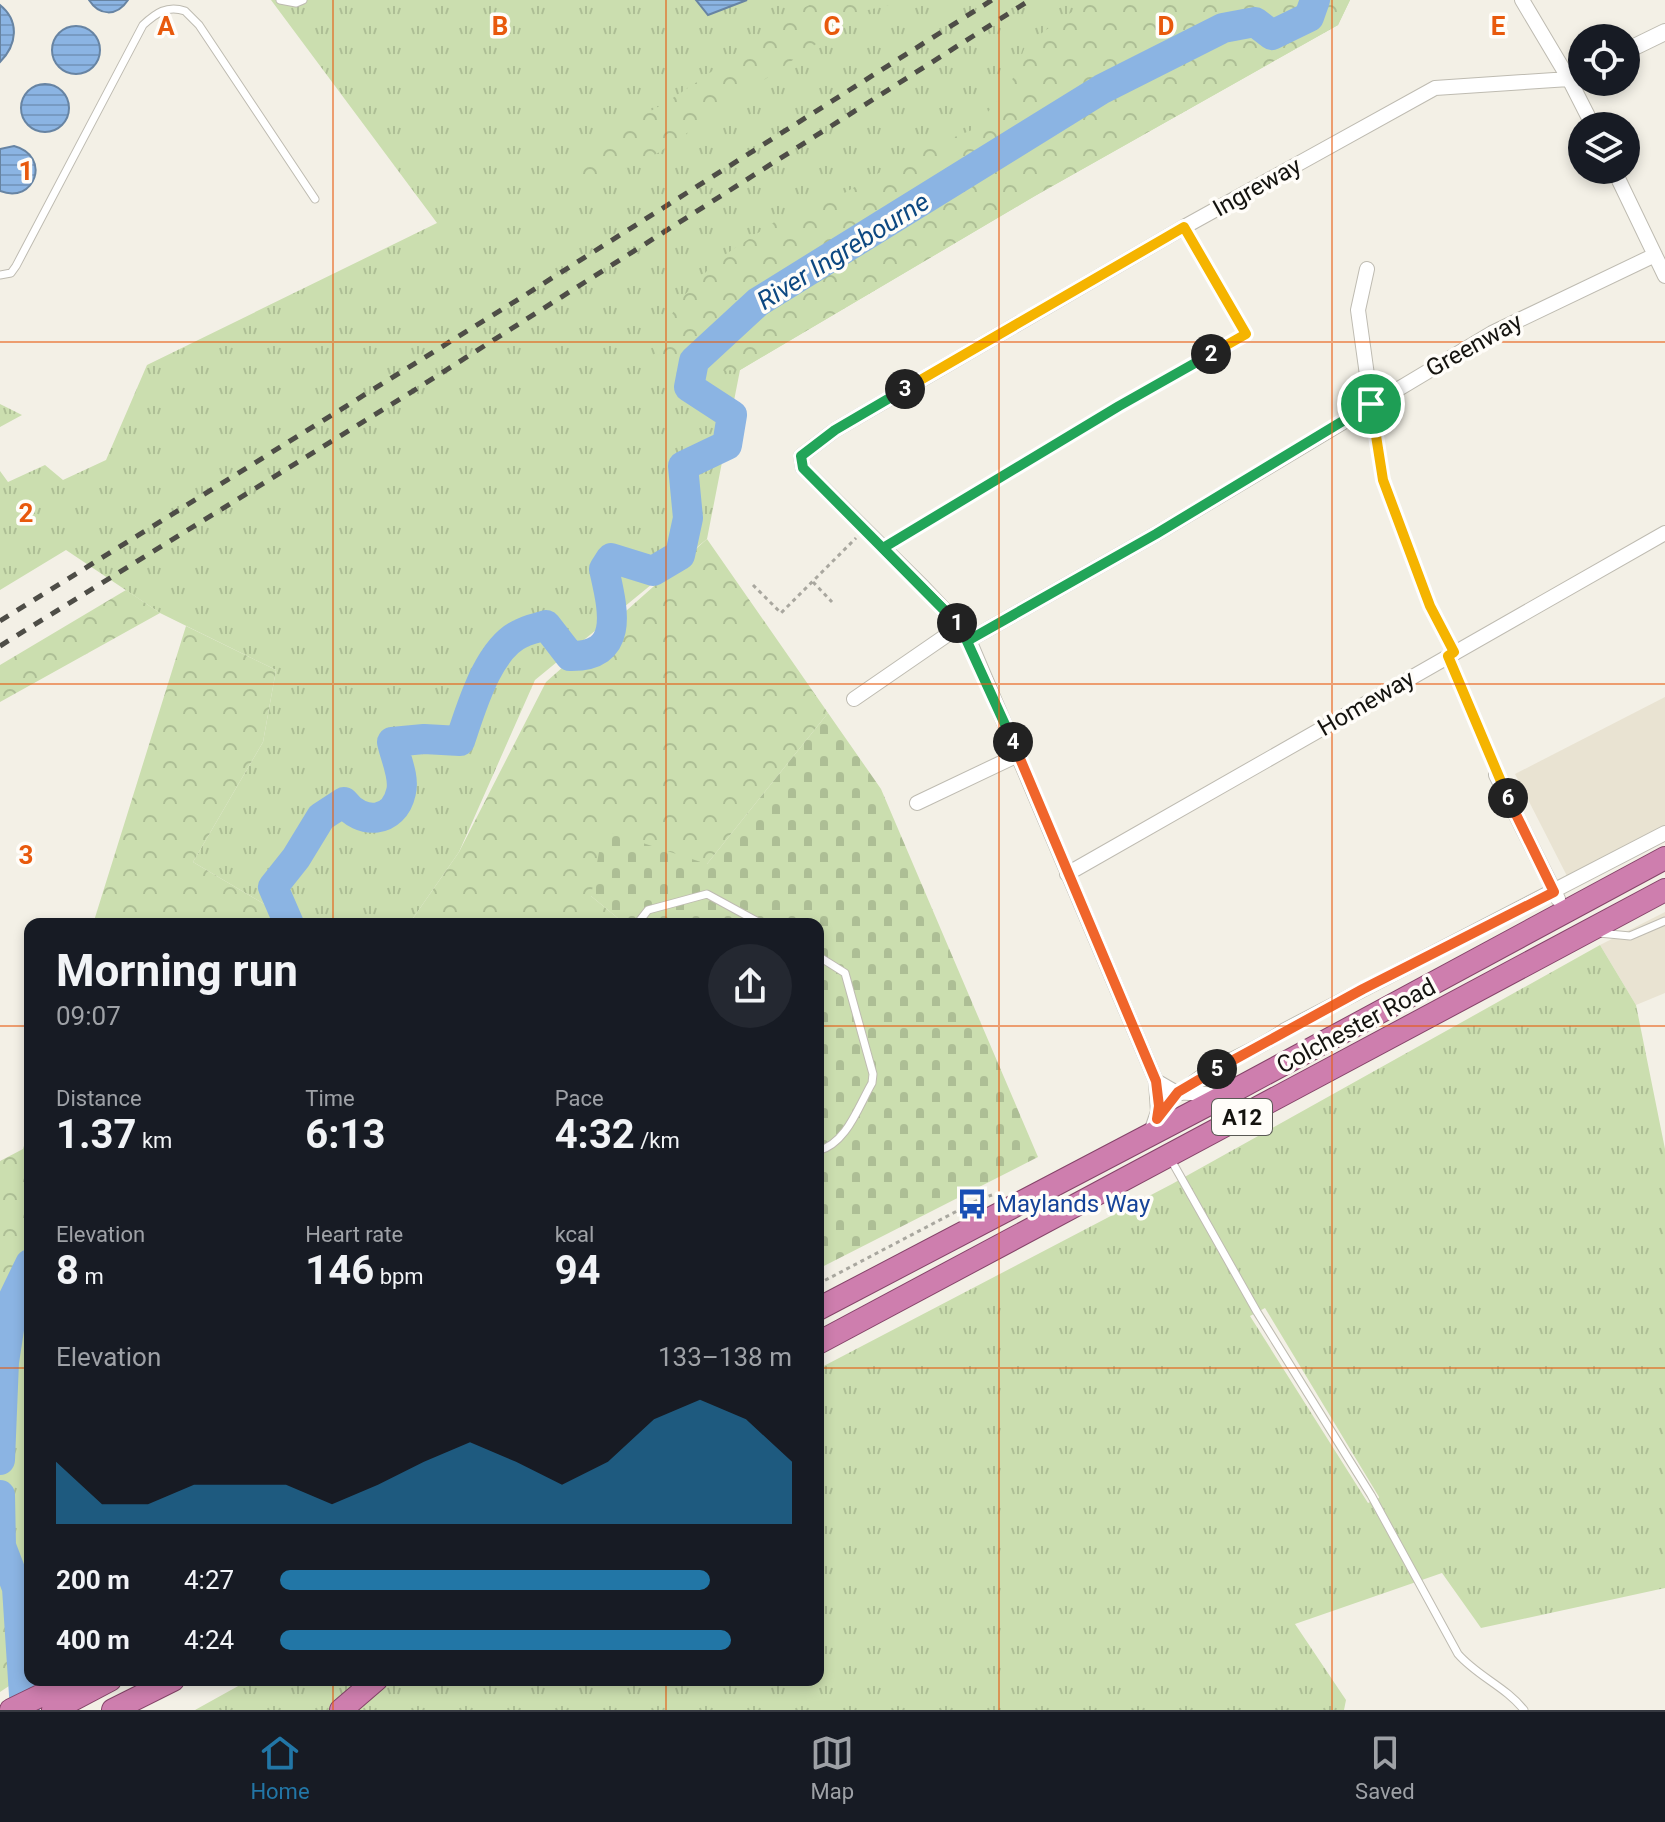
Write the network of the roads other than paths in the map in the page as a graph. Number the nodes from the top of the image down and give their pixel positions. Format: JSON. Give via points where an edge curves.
{"nodes":[{"id":1,"x":185,"y":0,"type":"edge"},
{"id":2,"x":280,"y":0,"type":"edge"},
{"id":3,"x":303,"y":0,"type":"edge"},
{"id":4,"x":1522,"y":0,"type":"edge"},
{"id":5,"x":179,"y":9,"type":"junction"},
{"id":6,"x":1665,"y":32,"type":"edge"},
{"id":7,"x":1640,"y":44,"type":"edge"},
{"id":8,"x":1568,"y":65,"type":"edge"},
{"id":9,"x":1568,"y":77,"type":"edge"},
{"id":10,"x":1621,"y":184,"type":"edge"},
{"id":11,"x":315,"y":199,"type":"dead end"},
{"id":12,"x":1184,"y":227,"type":"junction"},
{"id":13,"x":1655,"y":255,"type":"junction"},
{"id":14,"x":1367,"y":269,"type":"dead end"},
{"id":15,"x":0,"y":275,"type":"edge"},
{"id":16,"x":1665,"y":276,"type":"edge"},
{"id":17,"x":1371,"y":404,"type":"junction"},
{"id":18,"x":1665,"y":533,"type":"edge"},
{"id":19,"x":883,"y":548,"type":"junction"},
{"id":20,"x":960,"y":626,"type":"junction"},
{"id":21,"x":969,"y":640,"type":"junction"},
{"id":22,"x":1451,"y":654,"type":"junction"},
{"id":23,"x":854,"y":699,"type":"dead end"},
{"id":24,"x":1018,"y":755,"type":"junction"},
{"id":25,"x":1496,"y":775,"type":"joint"},
{"id":26,"x":917,"y":803,"type":"dead end"},
{"id":27,"x":1665,"y":833,"type":"edge"},
{"id":28,"x":1665,"y":858,"type":"edge"},
{"id":29,"x":1067,"y":874,"type":"junction"},
{"id":30,"x":1665,"y":890,"type":"edge"},
{"id":31,"x":1554,"y":892,"type":"junction"},
{"id":32,"x":1566,"y":913,"type":"junction"},
{"id":33,"x":642,"y":918,"type":"edge"},
{"id":34,"x":751,"y":918,"type":"edge"},
{"id":35,"x":1665,"y":921,"type":"edge"},
{"id":36,"x":1579,"y":935,"type":"junction"},
{"id":37,"x":824,"y":960,"type":"edge"},
{"id":38,"x":1156,"y":1081,"type":"junction"},
{"id":39,"x":1180,"y":1092,"type":"junction"},
{"id":40,"x":1226,"y":1095,"type":"junction"},
{"id":41,"x":1154,"y":1127,"type":"junction"},
{"id":42,"x":824,"y":1149,"type":"edge"},
{"id":43,"x":1169,"y":1156,"type":"junction"},
{"id":44,"x":872,"y":1279,"type":"junction"},
{"id":45,"x":824,"y":1297,"type":"edge"},
{"id":46,"x":824,"y":1306,"type":"edge"},
{"id":47,"x":824,"y":1340,"type":"edge"},
{"id":48,"x":82,"y":1686,"type":"edge"},
{"id":49,"x":161,"y":1686,"type":"edge"},
{"id":50,"x":369,"y":1686,"type":"edge"},
{"id":51,"x":50,"y":1702,"type":"edge"},
{"id":52,"x":11,"y":1710,"type":"edge"},
{"id":53,"x":113,"y":1710,"type":"edge"},
{"id":54,"x":341,"y":1710,"type":"edge"},
{"id":55,"x":1524,"y":1710,"type":"edge"}],
"edges":[{"from":1,"to":5,"type":"lane"},
{"from":2,"to":3,"type":"lane"},
{"from":4,"to":8,"type":"street"},
{"from":5,"to":11,"type":"lane","via":[[199,25]]},
{"from":5,"to":15,"type":"lane","via":[[165,9],[143,25],[16,266]]},
{"from":6,"to":7,"type":"street"},
{"from":9,"to":12,"type":"street","name":"Ingreway","via":[[1435,88]]},
{"from":10,"to":13,"type":"street"},
{"from":12,"to":19,"type":"lane","via":[[1246,334]]},
{"from":12,"to":19,"type":"street","name":"Ingreway","via":[[835,430],[801,456],[803,468]]},
{"from":13,"to":16,"type":"street"},
{"from":13,"to":17,"type":"street","name":"Greenway","via":[[1492,333]]},
{"from":14,"to":17,"type":"street","via":[[1358,310]]},
{"from":17,"to":21,"type":"street","name":"Greenway"},
{"from":18,"to":22,"type":"street","name":"Homeway"},
{"from":19,"to":20,"type":"street"},
{"from":20,"to":21,"type":"street"},
{"from":20,"to":23,"type":"street"},
{"from":21,"to":24,"type":"street"},
{"from":22,"to":25,"type":"lane"},
{"from":22,"to":29,"type":"street","name":"Homeway"},
{"from":24,"to":26,"type":"street"},
{"from":24,"to":29,"type":"street"},
{"from":25,"to":31,"type":"street"},
{"from":27,"to":31,"type":"street","name":"Colchester Road"},
{"from":28,"to":32,"type":"highway","name":"Colchester Road","number":"A12"},
{"from":29,"to":38,"type":"street"},
{"from":30,"to":36,"type":"highway","name":"Colchester Road","number":"A12"},
{"from":31,"to":32,"type":"street"},
{"from":31,"to":39,"type":"street","name":"Colchester Road","via":[[1285,1030]]},
{"from":32,"to":40,"type":"highway","name":"Colchester Road","number":"A12"},
{"from":33,"to":34,"type":"lane","via":[[656,906],[707,894]]},
{"from":35,"to":36,"type":"lane","via":[[1630,936]]},
{"from":36,"to":43,"type":"highway","name":"Colchester Road","number":"A12"},
{"from":37,"to":42,"type":"lane","via":[[845,973],[873,1074],[842,1136]]},
{"from":38,"to":39,"type":"street"},
{"from":38,"to":41,"type":"street","via":[[1159,1106]]},
{"from":39,"to":40,"type":"street"},
{"from":39,"to":41,"type":"street","name":"Colchester Road"},
{"from":40,"to":41,"type":"highway","name":"Colchester Road","number":"A12"},
{"from":41,"to":44,"type":"highway","name":"Colchester Road","number":"A12"},
{"from":43,"to":47,"type":"highway","name":"Colchester Road","number":"A12"},
{"from":43,"to":55,"type":"lane","via":[[1257,1312],[1371,1495],[1458,1654]]},
{"from":44,"to":45,"type":"lane"},
{"from":44,"to":46,"type":"highway","name":"Colchester Road","number":"A12"},
{"from":48,"to":51,"type":"highway"},
{"from":49,"to":53,"type":"highway"},
{"from":50,"to":54,"type":"highway"},
{"from":51,"to":52,"type":"highway"}]}
